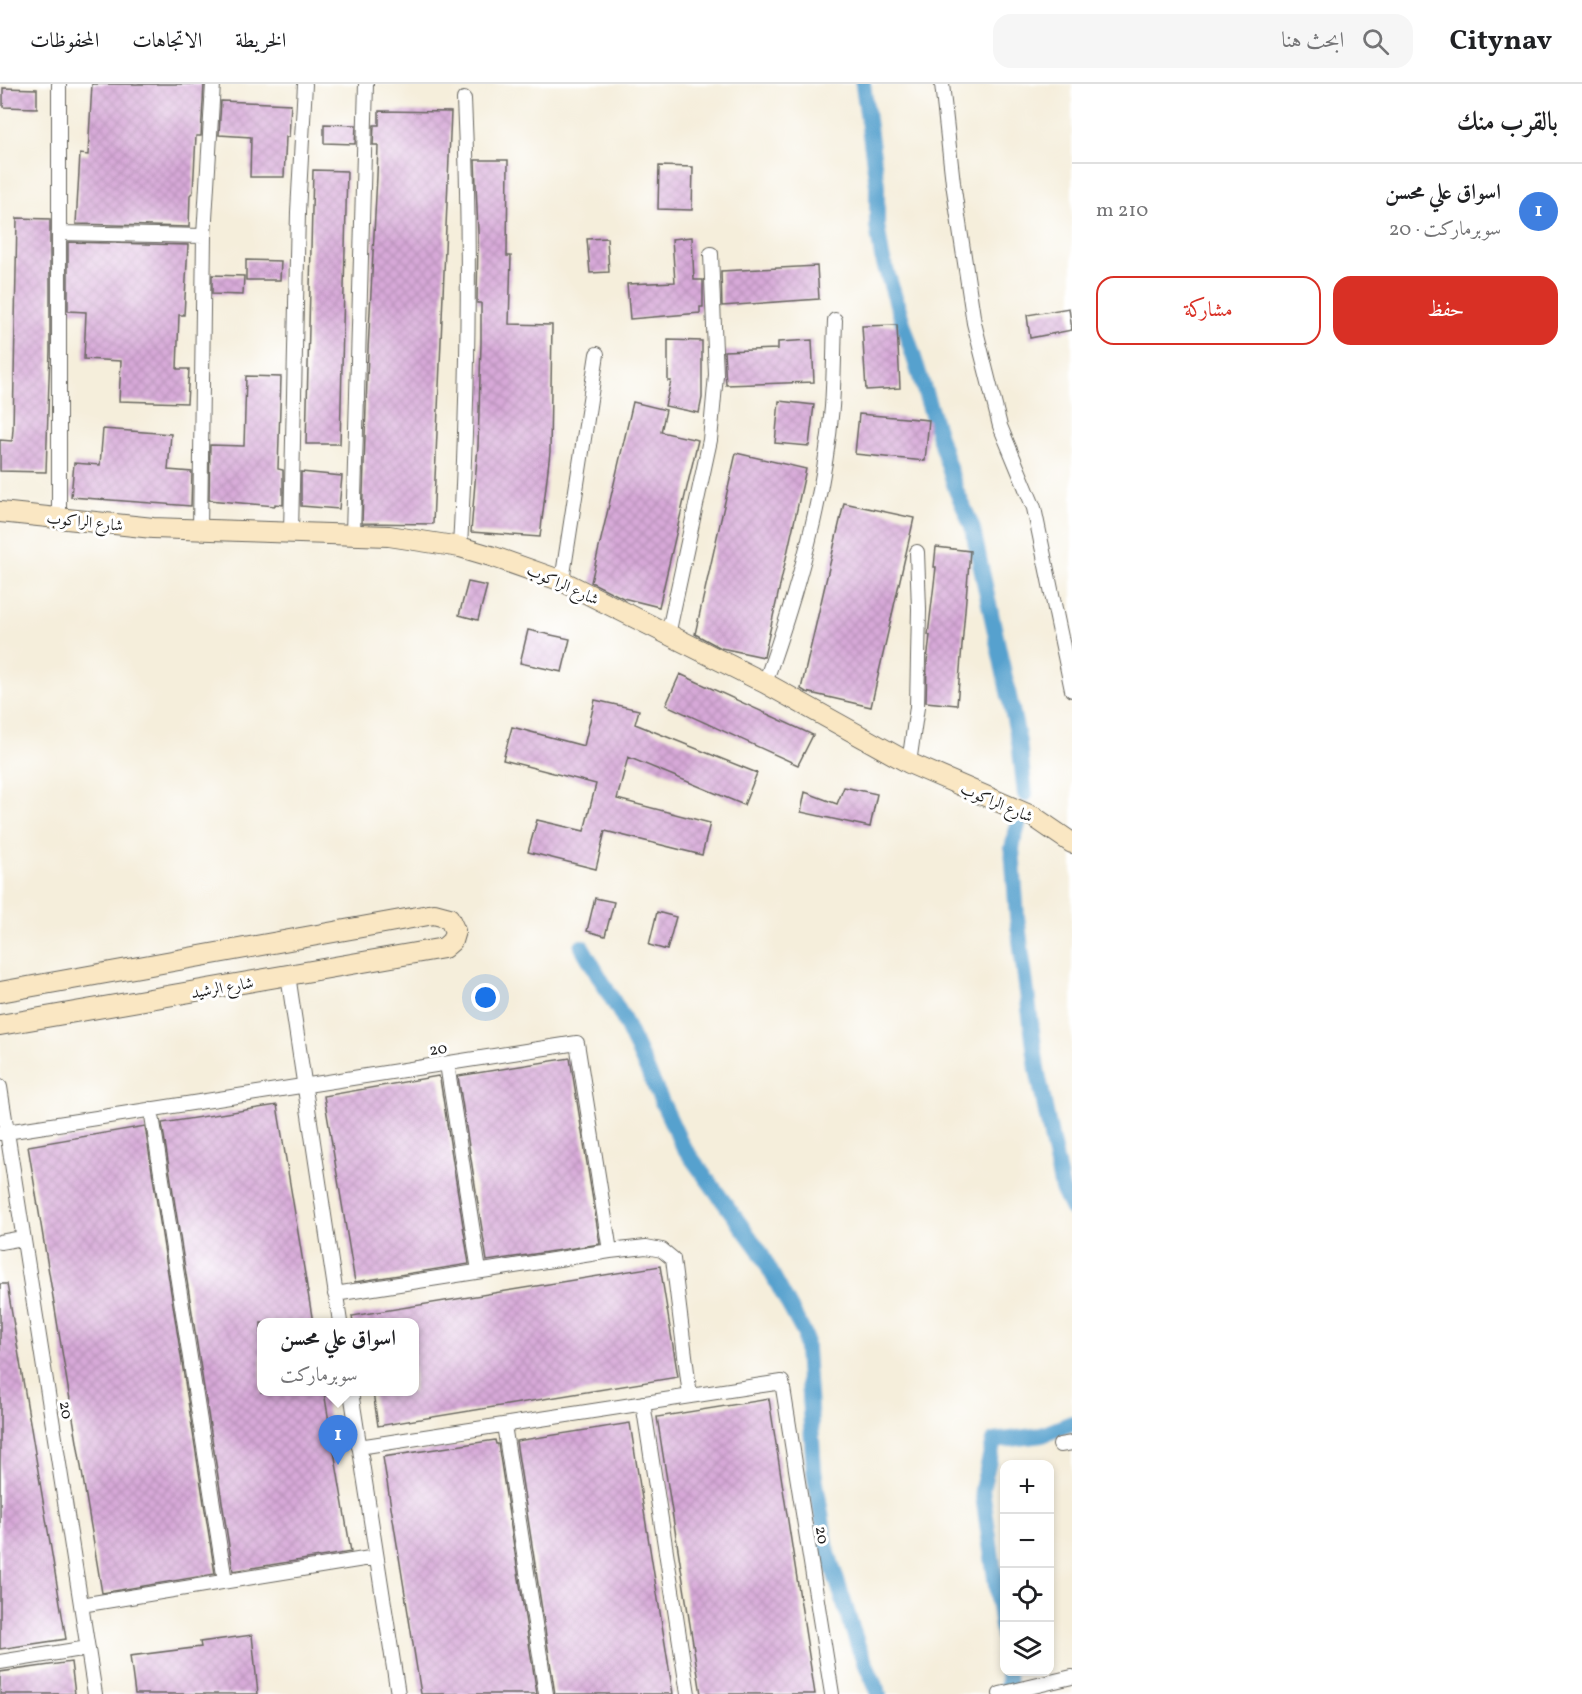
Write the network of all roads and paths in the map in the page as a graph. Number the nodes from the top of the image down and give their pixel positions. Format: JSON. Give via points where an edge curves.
{"nodes":[{"id":1,"x":58,"y":84,"type":"edge"},
{"id":2,"x":213,"y":84,"type":"edge"},
{"id":3,"x":305,"y":84,"type":"edge"},
{"id":4,"x":366,"y":84,"type":"edge"},
{"id":5,"x":942,"y":84,"type":"edge"},
{"id":6,"x":464,"y":99,"type":"dead end"},
{"id":7,"x":59,"y":233,"type":"junction"},
{"id":8,"x":204,"y":236,"type":"junction"},
{"id":9,"x":711,"y":254,"type":"dead end"},
{"id":10,"x":835,"y":320,"type":"dead end"},
{"id":11,"x":597,"y":354,"type":"dead end"},
{"id":12,"x":0,"y":512,"type":"edge"},
{"id":13,"x":59,"y":519,"type":"junction"},
{"id":14,"x":200,"y":530,"type":"junction"},
{"id":15,"x":291,"y":532,"type":"junction"},
{"id":16,"x":353,"y":533,"type":"junction"},
{"id":17,"x":460,"y":548,"type":"junction"},
{"id":18,"x":917,"y":552,"type":"dead end"},
{"id":19,"x":562,"y":581,"type":"junction"},
{"id":20,"x":668,"y":635,"type":"junction"},
{"id":21,"x":765,"y":683,"type":"junction"},
{"id":22,"x":1072,"y":690,"type":"edge"},
{"id":23,"x":909,"y":763,"type":"junction"},
{"id":24,"x":1072,"y":843,"type":"edge"},
{"id":25,"x":288,"y":975,"type":"junction"},
{"id":26,"x":0,"y":992,"type":"edge"},
{"id":27,"x":0,"y":1025,"type":"edge"},
{"id":28,"x":447,"y":1064,"type":"junction"},
{"id":29,"x":0,"y":1086,"type":"edge"},
{"id":30,"x":303,"y":1086,"type":"junction"},
{"id":31,"x":151,"y":1109,"type":"junction"},
{"id":32,"x":4,"y":1132,"type":"edge"},
{"id":33,"x":23,"y":1238,"type":"junction"},
{"id":34,"x":0,"y":1242,"type":"edge"},
{"id":35,"x":610,"y":1251,"type":"junction"},
{"id":36,"x":479,"y":1271,"type":"junction"},
{"id":37,"x":335,"y":1294,"type":"junction"},
{"id":38,"x":339,"y":1318,"type":"edge"},
{"id":39,"x":352,"y":1396,"type":"edge"},
{"id":40,"x":690,"y":1396,"type":"junction"},
{"id":41,"x":643,"y":1404,"type":"junction"},
{"id":42,"x":504,"y":1425,"type":"junction"},
{"id":43,"x":359,"y":1447,"type":"junction"},
{"id":44,"x":376,"y":1557,"type":"junction"},
{"id":45,"x":225,"y":1581,"type":"junction"},
{"id":46,"x":81,"y":1605,"type":"junction"},
{"id":47,"x":88,"y":1648,"type":"junction"},
{"id":48,"x":0,"y":1662,"type":"edge"},
{"id":49,"x":1072,"y":1677,"type":"edge"},
{"id":50,"x":95,"y":1694,"type":"edge"},
{"id":51,"x":398,"y":1694,"type":"edge"},
{"id":52,"x":546,"y":1694,"type":"edge"},
{"id":53,"x":688,"y":1694,"type":"edge"},
{"id":54,"x":832,"y":1694,"type":"edge"},
{"id":55,"x":1000,"y":1694,"type":"edge"}],
"edges":[{"from":1,"to":7,"type":"street"},
{"from":2,"to":8,"type":"street"},
{"from":3,"to":15,"type":"street"},
{"from":4,"to":16,"type":"street"},
{"from":5,"to":22,"type":"street","via":[[974,322],[1000,426],[1034,508]]},
{"from":6,"to":17,"type":"street","via":[[468,168],[467,415]]},
{"from":7,"to":8,"type":"street"},
{"from":7,"to":13,"type":"street"},
{"from":8,"to":14,"type":"street"},
{"from":9,"to":20,"type":"street","via":[[716,375],[710,441]]},
{"from":10,"to":21,"type":"street","via":[[832,407],[824,466],[781,640]]},
{"from":11,"to":19,"type":"street"},
{"from":12,"to":13,"type":"street","name":"شارع الراكوب"},
{"from":13,"to":14,"type":"street","name":"شارع الراكوب"},
{"from":14,"to":15,"type":"street","name":"شارع الراكوب"},
{"from":15,"to":16,"type":"street","name":"شارع الراكوب"},
{"from":16,"to":17,"type":"street","name":"شارع الراكوب"},
{"from":17,"to":19,"type":"street","name":"شارع الراكوب"},
{"from":18,"to":23,"type":"street","via":[[917,707]]},
{"from":19,"to":20,"type":"street","name":"شارع الراكوب"},
{"from":20,"to":21,"type":"street","name":"شارع الراكوب"},
{"from":21,"to":23,"type":"street","name":"شارع الراكوب"},
{"from":23,"to":24,"type":"street","name":"شارع الراكوب","via":[[1034,817]]},
{"from":25,"to":26,"type":"street","name":"شارع الرشيد","via":[[444,948],[452,941],[454,926],[449,918],[434,914]]},
{"from":25,"to":27,"type":"street","name":"شارع الرشيد"},
{"from":25,"to":30,"type":"street"},
{"from":28,"to":30,"type":"street","name":"20"},
{"from":28,"to":35,"type":"street","name":"20","via":[[577,1043]]},
{"from":28,"to":36,"type":"street"},
{"from":29,"to":32,"type":"street"},
{"from":30,"to":31,"type":"street","name":"20"},
{"from":30,"to":37,"type":"street"},
{"from":31,"to":32,"type":"street","name":"20"},
{"from":31,"to":45,"type":"street"},
{"from":32,"to":33,"type":"street","name":"20"},
{"from":33,"to":34,"type":"street"},
{"from":33,"to":46,"type":"street","name":"20"},
{"from":35,"to":36,"type":"street"},
{"from":35,"to":40,"type":"street","via":[[646,1247],[662,1250],[673,1259]]},
{"from":36,"to":37,"type":"street"},
{"from":37,"to":38,"type":"street"},
{"from":39,"to":43,"type":"street"},
{"from":40,"to":41,"type":"street"},
{"from":40,"to":54,"type":"street","name":"20","via":[[782,1382]]},
{"from":41,"to":42,"type":"street"},
{"from":41,"to":53,"type":"street"},
{"from":42,"to":43,"type":"street"},
{"from":42,"to":52,"type":"street"},
{"from":43,"to":44,"type":"street"},
{"from":44,"to":45,"type":"street"},
{"from":44,"to":51,"type":"street"},
{"from":45,"to":46,"type":"street"},
{"from":46,"to":47,"type":"street","name":"20"},
{"from":47,"to":48,"type":"street"},
{"from":47,"to":50,"type":"street","name":"20"},
{"from":49,"to":55,"type":"street"}]}
